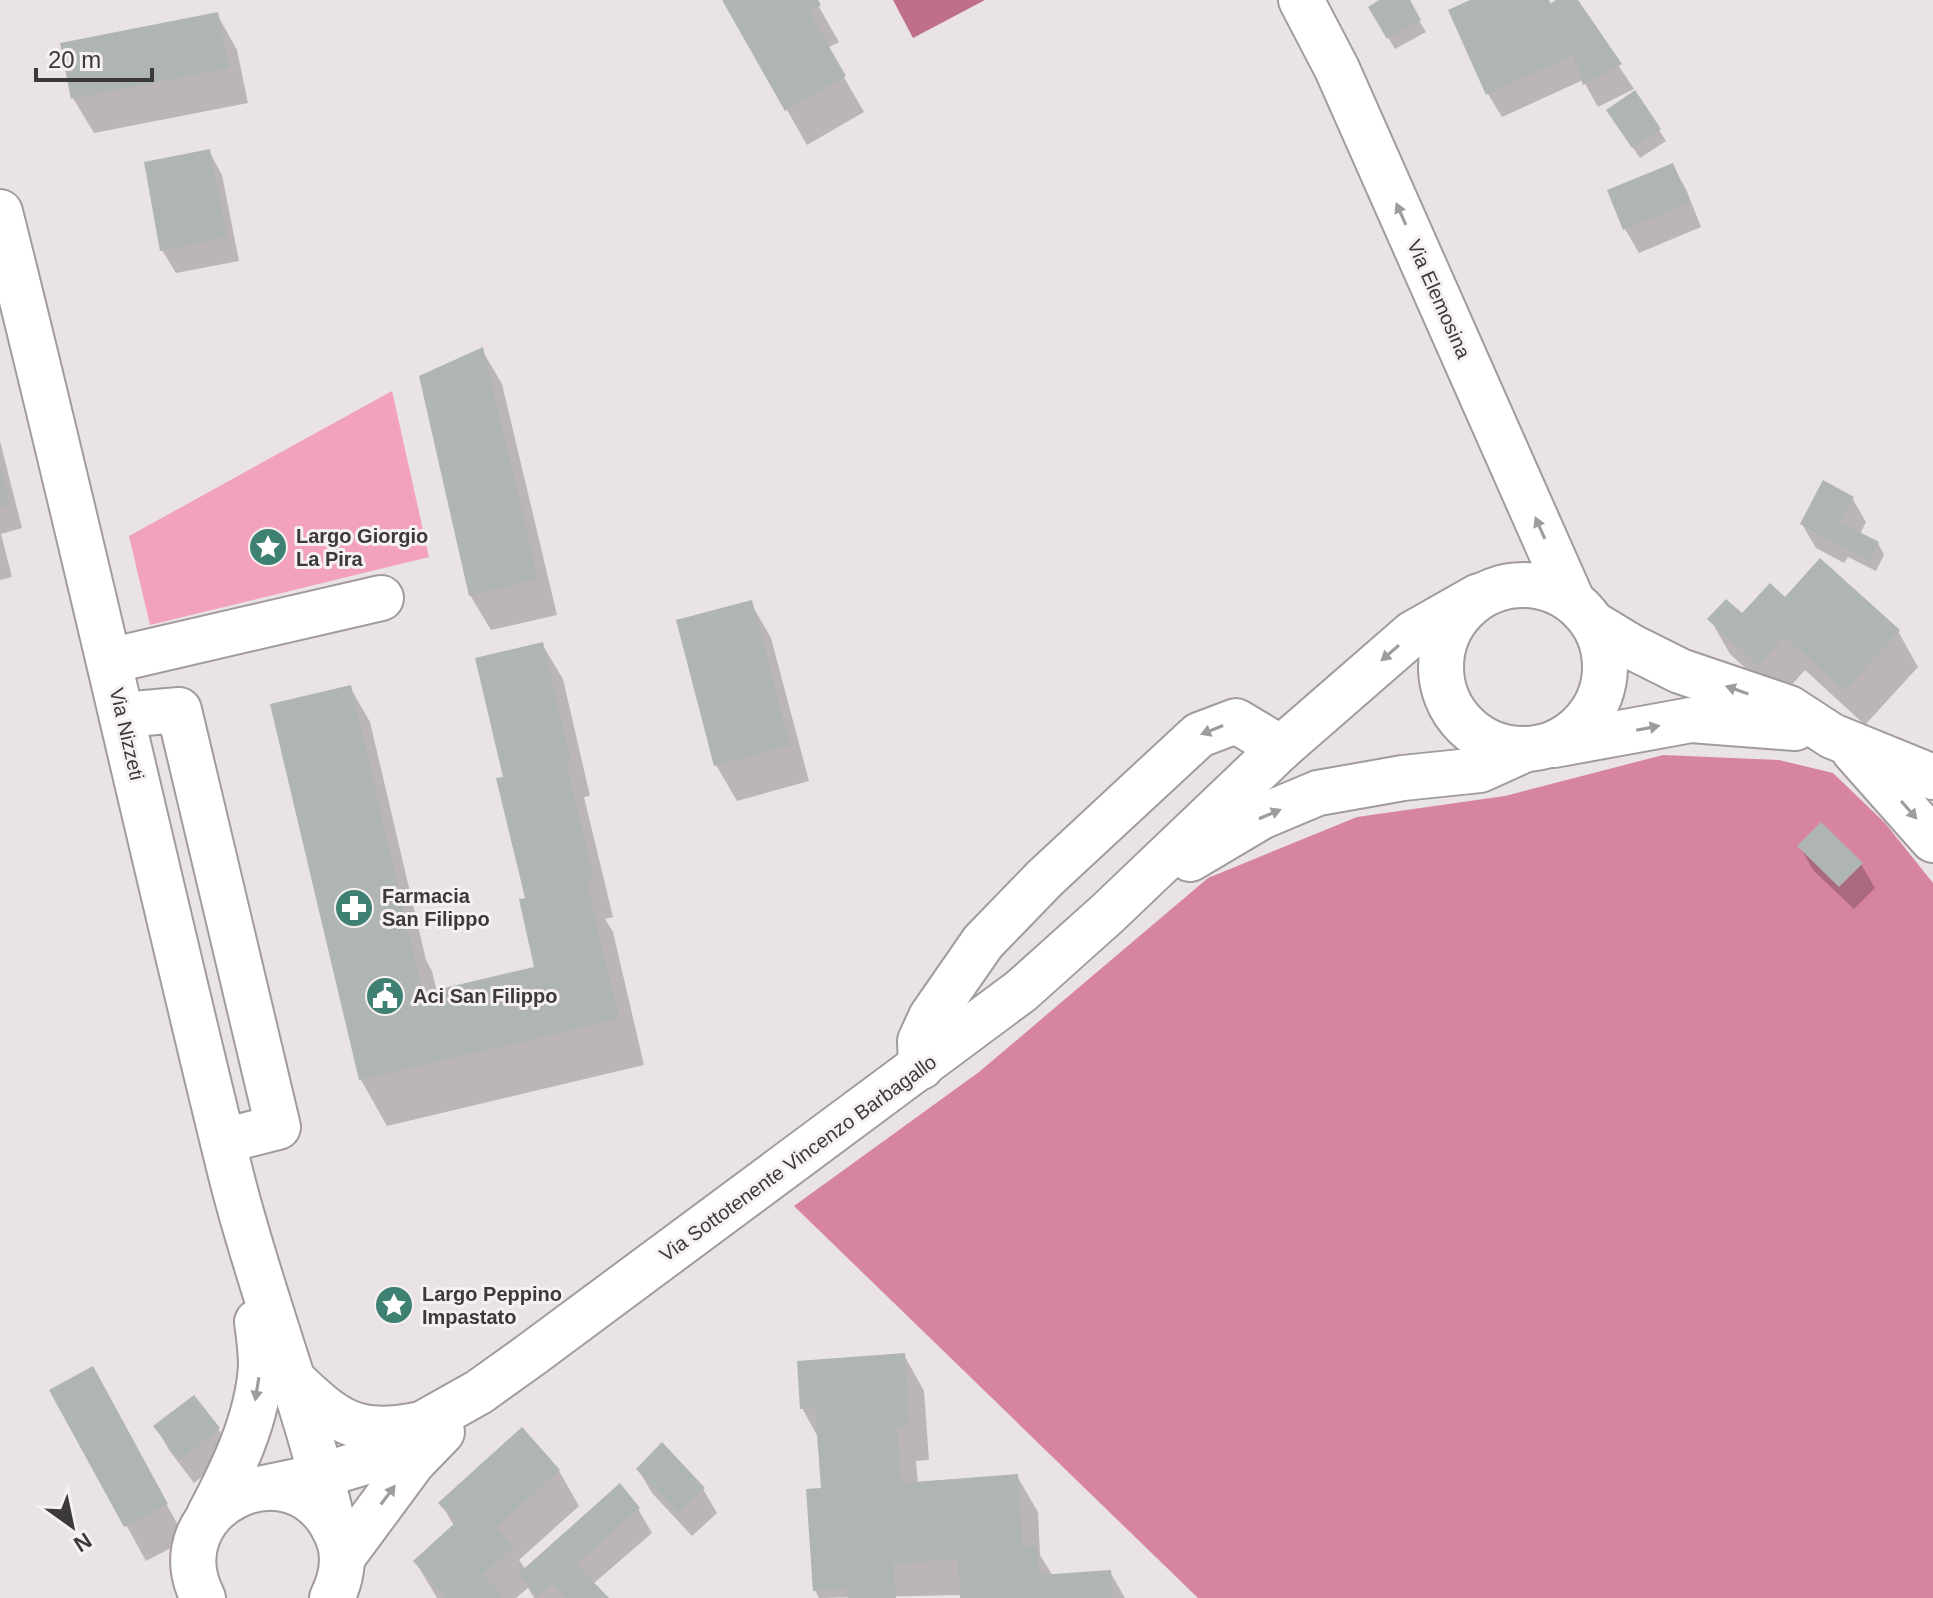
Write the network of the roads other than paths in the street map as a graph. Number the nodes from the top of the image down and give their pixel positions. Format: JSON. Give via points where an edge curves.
{"nodes":[{"id":1,"x":1301,"y":0,"type":"edge"},
{"id":2,"x":0,"y":212,"type":"edge"},
{"id":3,"x":1479,"y":596,"type":"junction"},
{"id":4,"x":381,"y":598,"type":"dead end"},
{"id":5,"x":1583,"y":612,"type":"junction"},
{"id":6,"x":109,"y":661,"type":"junction"},
{"id":7,"x":1838,"y":738,"type":"junction"},
{"id":8,"x":1281,"y":748,"type":"junction"},
{"id":9,"x":1534,"y":749,"type":"junction"},
{"id":10,"x":1933,"y":777,"type":"edge"},
{"id":11,"x":1933,"y":840,"type":"edge"},
{"id":12,"x":1045,"y":878,"type":"junction"},
{"id":13,"x":1098,"y":922,"type":"junction"},
{"id":14,"x":921,"y":1067,"type":"junction"},
{"id":15,"x":252,"y":1256,"type":"junction"},
{"id":16,"x":290,"y":1377,"type":"junction"},
{"id":17,"x":479,"y":1392,"type":"junction"},
{"id":18,"x":422,"y":1424,"type":"junction"},
{"id":19,"x":322,"y":1474,"type":"junction"},
{"id":20,"x":264,"y":1488,"type":"junction"},
{"id":21,"x":207,"y":1520,"type":"junction"},
{"id":22,"x":338,"y":1572,"type":"edge"},
{"id":23,"x":198,"y":1590,"type":"edge"}],
"edges":[{"from":5,"to":1,"type":"street","name":"Via Elemosina","one_way":true},
{"from":2,"to":6,"type":"street","name":"Via Nizzeti"},
{"from":3,"to":5,"type":"street","via":[[1526,584],[1551,589]]},
{"from":3,"to":8,"type":"street","one_way":true,"via":[[1412,634]]},
{"from":3,"to":9,"type":"street","via":[[1457,617],[1443,645],[1440,676],[1449,705],[1468,730],[1494,745]]},
{"from":4,"to":6,"type":"street"},
{"from":7,"to":5,"type":"street","one_way":true,"via":[[1789,708],[1680,671],[1632,647]]},
{"from":5,"to":9,"type":"street","via":[[1605,652],[1605,683],[1593,711],[1572,734]]},
{"from":6,"to":15,"type":"street","name":"Via Nizzeti"},
{"from":9,"to":7,"type":"street","one_way":true,"via":[[1691,720],[1787,727]]},
{"from":7,"to":10,"type":"street"},
{"from":7,"to":11,"type":"street","one_way":true},
{"from":8,"to":12,"type":"street","one_way":true,"via":[[1236,721],[1199,735]]},
{"from":8,"to":13,"type":"street"},
{"from":13,"to":9,"type":"street","one_way":true,"via":[[1215,843],[1318,793],[1480,770]]},
{"from":12,"to":13,"type":"street"},
{"from":12,"to":14,"type":"street","via":[[983,942],[931,1017],[920,1041]]},
{"from":13,"to":14,"type":"street","name":"Via Sottotenente Vincenzo Barbagallo","via":[[1021,991]]},
{"from":14,"to":17,"type":"street","name":"Via Sottotenente Vincenzo Barbagallo"},
{"from":15,"to":16,"type":"street"},
{"from":15,"to":21,"type":"street","one_way":true,"via":[[261,1365],[256,1402]]},
{"from":16,"to":18,"type":"street","via":[[346,1422],[387,1431]]},
{"from":16,"to":19,"type":"street"},
{"from":17,"to":18,"type":"street"},
{"from":22,"to":17,"type":"street","one_way":true,"via":[[413,1462]]},
{"from":18,"to":19,"type":"street","via":[[372,1460]]},
{"from":19,"to":20,"type":"street"},
{"from":19,"to":22,"type":"street"},
{"from":20,"to":21,"type":"street","via":[[228,1499]]},
{"from":20,"to":22,"type":"street","via":[[301,1495],[318,1507]]},
{"from":21,"to":23,"type":"street","via":[[196,1547]]}]}
